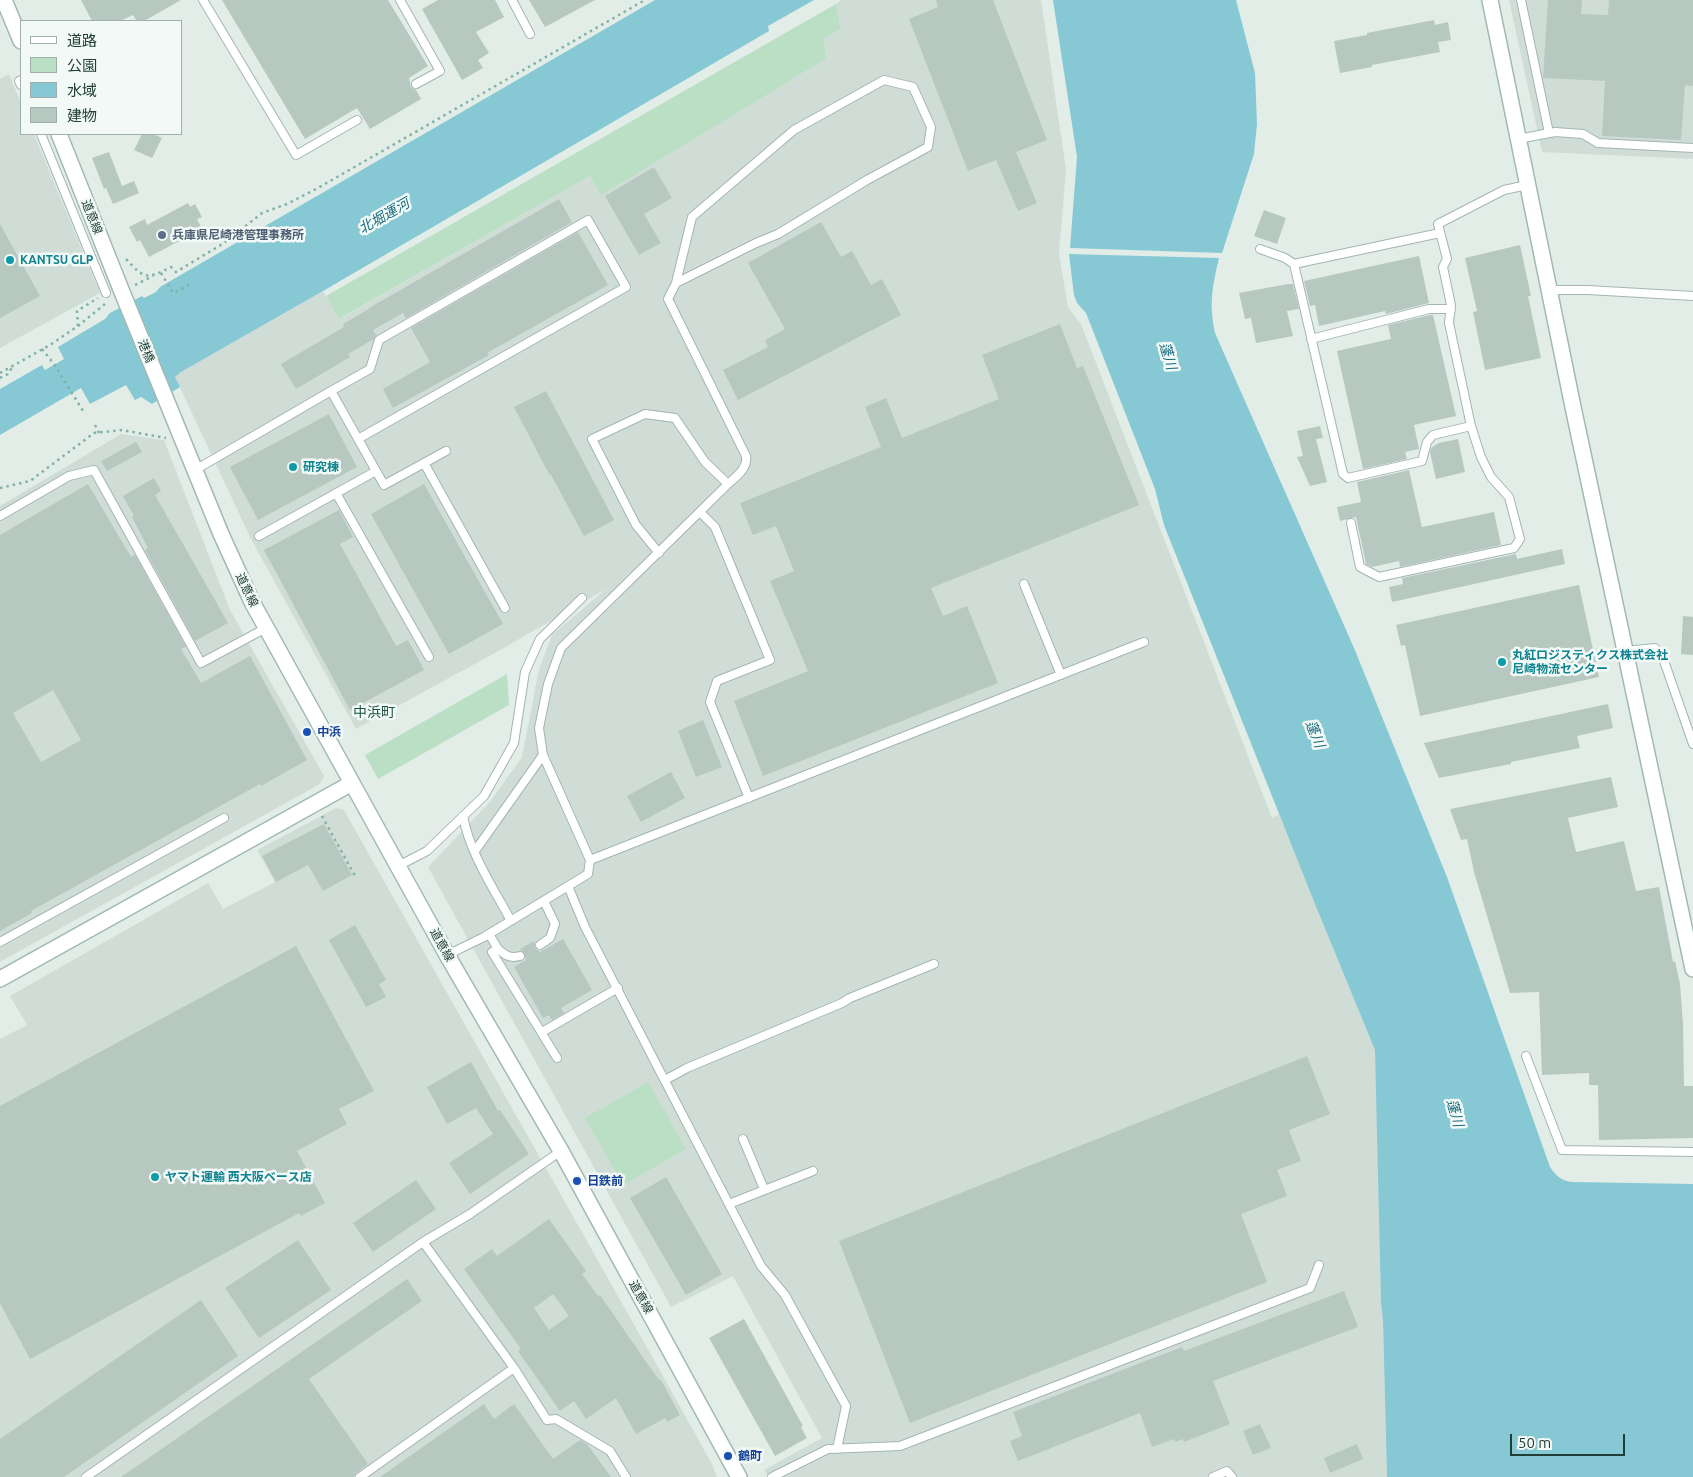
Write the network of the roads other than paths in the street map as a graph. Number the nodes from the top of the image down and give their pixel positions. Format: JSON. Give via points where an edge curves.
{"nodes":[{"id":1,"x":4,"y":0,"type":"edge"},
{"id":2,"x":203,"y":0,"type":"edge"},
{"id":3,"x":400,"y":0,"type":"edge"},
{"id":4,"x":512,"y":0,"type":"edge"},
{"id":5,"x":1490,"y":0,"type":"edge"},
{"id":6,"x":1521,"y":0,"type":"edge"},
{"id":7,"x":530,"y":34,"type":"dead end"},
{"id":8,"x":20,"y":39,"type":"edge"},
{"id":9,"x":416,"y":84,"type":"dead end"},
{"id":10,"x":357,"y":120,"type":"dead end"},
{"id":11,"x":1549,"y":133,"type":"junction"},
{"id":12,"x":41,"y":135,"type":"edge"},
{"id":13,"x":59,"y":135,"type":"edge"},
{"id":14,"x":1518,"y":139,"type":"junction"},
{"id":15,"x":1693,"y":148,"type":"edge"},
{"id":16,"x":1527,"y":185,"type":"junction"},
{"id":17,"x":1440,"y":233,"type":"junction"},
{"id":18,"x":1260,"y":249,"type":"dead end"},
{"id":19,"x":1294,"y":264,"type":"junction"},
{"id":20,"x":676,"y":283,"type":"junction"},
{"id":21,"x":1549,"y":290,"type":"junction"},
{"id":22,"x":106,"y":293,"type":"road end"},
{"id":23,"x":128,"y":293,"type":"joint"},
{"id":24,"x":1693,"y":296,"type":"edge"},
{"id":25,"x":1451,"y":309,"type":"junction"},
{"id":26,"x":1312,"y":339,"type":"junction"},
{"id":27,"x":331,"y":391,"type":"junction"},
{"id":28,"x":167,"y":401,"type":"joint"},
{"id":29,"x":1470,"y":426,"type":"junction"},
{"id":30,"x":358,"y":439,"type":"junction"},
{"id":31,"x":446,"y":451,"type":"dead end"},
{"id":32,"x":424,"y":463,"type":"junction"},
{"id":33,"x":195,"y":470,"type":"junction"},
{"id":34,"x":376,"y":471,"type":"junction"},
{"id":35,"x":728,"y":484,"type":"junction"},
{"id":36,"x":336,"y":493,"type":"junction"},
{"id":37,"x":700,"y":512,"type":"junction"},
{"id":38,"x":0,"y":516,"type":"edge"},
{"id":39,"x":1351,"y":523,"type":"dead end"},
{"id":40,"x":258,"y":536,"type":"dead end"},
{"id":41,"x":658,"y":553,"type":"junction"},
{"id":42,"x":1024,"y":584,"type":"dead end"},
{"id":43,"x":582,"y":598,"type":"dead end"},
{"id":44,"x":505,"y":608,"type":"dead end"},
{"id":45,"x":266,"y":628,"type":"junction"},
{"id":46,"x":1144,"y":642,"type":"dead end"},
{"id":47,"x":1625,"y":651,"type":"junction"},
{"id":48,"x":429,"y":657,"type":"dead end"},
{"id":49,"x":1061,"y":674,"type":"junction"},
{"id":50,"x":1693,"y":744,"type":"edge"},
{"id":51,"x":543,"y":755,"type":"junction"},
{"id":52,"x":352,"y":783,"type":"junction"},
{"id":53,"x":748,"y":798,"type":"junction"},
{"id":54,"x":463,"y":816,"type":"junction"},
{"id":55,"x":224,"y":818,"type":"dead end"},
{"id":56,"x":475,"y":851,"type":"junction"},
{"id":57,"x":590,"y":860,"type":"junction"},
{"id":58,"x":398,"y":866,"type":"junction"},
{"id":59,"x":568,"y":886,"type":"junction"},
{"id":60,"x":544,"y":901,"type":"junction"},
{"id":61,"x":511,"y":921,"type":"junction"},
{"id":62,"x":488,"y":934,"type":"junction"},
{"id":63,"x":0,"y":942,"type":"edge"},
{"id":64,"x":540,"y":945,"type":"dead end"},
{"id":65,"x":498,"y":949,"type":"junction"},
{"id":66,"x":448,"y":955,"type":"junction"},
{"id":67,"x":520,"y":956,"type":"dead end"},
{"id":68,"x":934,"y":964,"type":"dead end"},
{"id":69,"x":1693,"y":969,"type":"edge"},
{"id":70,"x":0,"y":979,"type":"edge"},
{"id":71,"x":618,"y":988,"type":"junction"},
{"id":72,"x":542,"y":1032,"type":"junction"},
{"id":73,"x":1526,"y":1056,"type":"dead end"},
{"id":74,"x":557,"y":1058,"type":"dead end"},
{"id":75,"x":665,"y":1080,"type":"junction"},
{"id":76,"x":743,"y":1139,"type":"dead end"},
{"id":77,"x":560,"y":1151,"type":"junction"},
{"id":78,"x":1693,"y":1152,"type":"edge"},
{"id":79,"x":813,"y":1171,"type":"dead end"},
{"id":80,"x":764,"y":1189,"type":"junction"},
{"id":81,"x":729,"y":1204,"type":"junction"},
{"id":82,"x":423,"y":1242,"type":"junction"},
{"id":83,"x":1319,"y":1265,"type":"dead end"},
{"id":84,"x":514,"y":1368,"type":"junction"},
{"id":85,"x":837,"y":1449,"type":"junction"},
{"id":86,"x":86,"y":1477,"type":"edge"},
{"id":87,"x":360,"y":1477,"type":"edge"},
{"id":88,"x":626,"y":1477,"type":"edge"},
{"id":89,"x":740,"y":1477,"type":"edge"},
{"id":90,"x":772,"y":1477,"type":"edge"},
{"id":91,"x":1214,"y":1477,"type":"edge"},
{"id":92,"x":1232,"y":1477,"type":"edge"}],
"edges":[{"from":1,"to":8,"type":"street"},
{"from":2,"to":10,"type":"lane","via":[[296,155]]},
{"from":3,"to":9,"type":"lane","via":[[440,71]]},
{"from":4,"to":7,"type":"lane"},
{"from":5,"to":14,"type":"street"},
{"from":6,"to":11,"type":"lane"},
{"from":11,"to":14,"type":"lane"},
{"from":11,"to":15,"type":"lane","via":[[1583,134],[1598,144]]},
{"from":12,"to":22,"type":"lane"},
{"from":13,"to":23,"type":"street","name":"道意線"},
{"from":14,"to":16,"type":"street"},
{"from":16,"to":17,"type":"lane","via":[[1504,190],[1438,224]]},
{"from":16,"to":21,"type":"street"},
{"from":17,"to":19,"type":"lane"},
{"from":17,"to":25,"type":"lane","via":[[1448,259],[1443,267]]},
{"from":18,"to":19,"type":"lane"},
{"from":19,"to":26,"type":"lane"},
{"from":20,"to":20,"type":"lane","via":[[778,234],[928,147],[931,127],[913,86],[884,80],[794,130],[692,217]]},
{"from":20,"to":35,"type":"lane","via":[[668,299],[746,456],[745,467]]},
{"from":21,"to":24,"type":"lane"},
{"from":21,"to":47,"type":"street"},
{"from":23,"to":28,"type":"street","name":"港橋"},
{"from":25,"to":26,"type":"lane","via":[[1429,309]]},
{"from":25,"to":29,"type":"lane","via":[[1449,323]]},
{"from":26,"to":29,"type":"lane","via":[[1343,474],[1348,478],[1422,461],[1426,442],[1433,435]]},
{"from":27,"to":30,"type":"lane"},
{"from":27,"to":30,"type":"lane","via":[[370,369],[379,340],[588,220],[626,287]]},
{"from":27,"to":33,"type":"lane"},
{"from":28,"to":33,"type":"street","name":"道意線"},
{"from":29,"to":39,"type":"lane","via":[[1491,477],[1509,497],[1520,539],[1514,548],[1379,577],[1360,567]]},
{"from":30,"to":34,"type":"lane"},
{"from":31,"to":32,"type":"lane"},
{"from":32,"to":34,"type":"lane","via":[[384,485]]},
{"from":32,"to":44,"type":"lane"},
{"from":33,"to":45,"type":"street","name":"道意線","via":[[238,572]]},
{"from":34,"to":36,"type":"lane"},
{"from":35,"to":37,"type":"lane"},
{"from":35,"to":41,"type":"lane","via":[[705,462],[675,418],[645,414],[592,439],[636,525]]},
{"from":36,"to":40,"type":"lane"},
{"from":36,"to":48,"type":"lane"},
{"from":37,"to":41,"type":"lane"},
{"from":37,"to":53,"type":"lane","via":[[715,528],[770,660],[718,681],[710,702]]},
{"from":38,"to":45,"type":"lane","via":[[69,476],[94,470],[201,663]]},
{"from":41,"to":51,"type":"lane","via":[[561,648],[548,684],[540,728]]},
{"from":42,"to":49,"type":"lane"},
{"from":43,"to":54,"type":"lane","via":[[540,639],[525,672],[514,743],[484,796]]},
{"from":45,"to":52,"type":"street","name":"道意線"},
{"from":46,"to":49,"type":"lane"},
{"from":47,"to":50,"type":"lane","via":[[1655,648],[1663,658]]},
{"from":47,"to":69,"type":"street"},
{"from":49,"to":53,"type":"lane"},
{"from":51,"to":56,"type":"lane"},
{"from":51,"to":57,"type":"lane"},
{"from":52,"to":58,"type":"street","name":"道意線"},
{"from":52,"to":70,"type":"street"},
{"from":53,"to":57,"type":"lane"},
{"from":54,"to":56,"type":"lane"},
{"from":54,"to":58,"type":"lane","via":[[427,851]]},
{"from":55,"to":63,"type":"lane"},
{"from":56,"to":61,"type":"lane"},
{"from":57,"to":59,"type":"lane","via":[[588,874]]},
{"from":58,"to":66,"type":"street","name":"道意線"},
{"from":59,"to":60,"type":"lane"},
{"from":59,"to":71,"type":"lane","via":[[585,927]]},
{"from":60,"to":61,"type":"lane"},
{"from":60,"to":64,"type":"lane","via":[[555,924],[550,938]]},
{"from":61,"to":62,"type":"lane"},
{"from":62,"to":65,"type":"lane"},
{"from":62,"to":66,"type":"lane"},
{"from":65,"to":67,"type":"lane","via":[[506,956]]},
{"from":65,"to":72,"type":"lane","via":[[492,952]]},
{"from":66,"to":77,"type":"street","name":"道意線"},
{"from":68,"to":75,"type":"lane","via":[[686,1068]]},
{"from":71,"to":72,"type":"lane"},
{"from":71,"to":75,"type":"lane"},
{"from":72,"to":74,"type":"lane"},
{"from":73,"to":78,"type":"lane","via":[[1562,1150]]},
{"from":75,"to":81,"type":"lane"},
{"from":76,"to":80,"type":"lane"},
{"from":77,"to":82,"type":"lane","via":[[470,1214]]},
{"from":77,"to":89,"type":"street","name":"道意線"},
{"from":79,"to":80,"type":"lane"},
{"from":80,"to":81,"type":"lane"},
{"from":81,"to":85,"type":"lane","via":[[761,1266],[785,1295],[846,1406]]},
{"from":82,"to":84,"type":"lane"},
{"from":82,"to":86,"type":"lane"},
{"from":83,"to":85,"type":"lane","via":[[1310,1288],[900,1446]]},
{"from":84,"to":87,"type":"lane"},
{"from":84,"to":88,"type":"lane","via":[[547,1420],[556,1419],[610,1451]]},
{"from":85,"to":90,"type":"lane","via":[[828,1449]]},
{"from":91,"to":92,"type":"lane","via":[[1227,1471]]}]}
